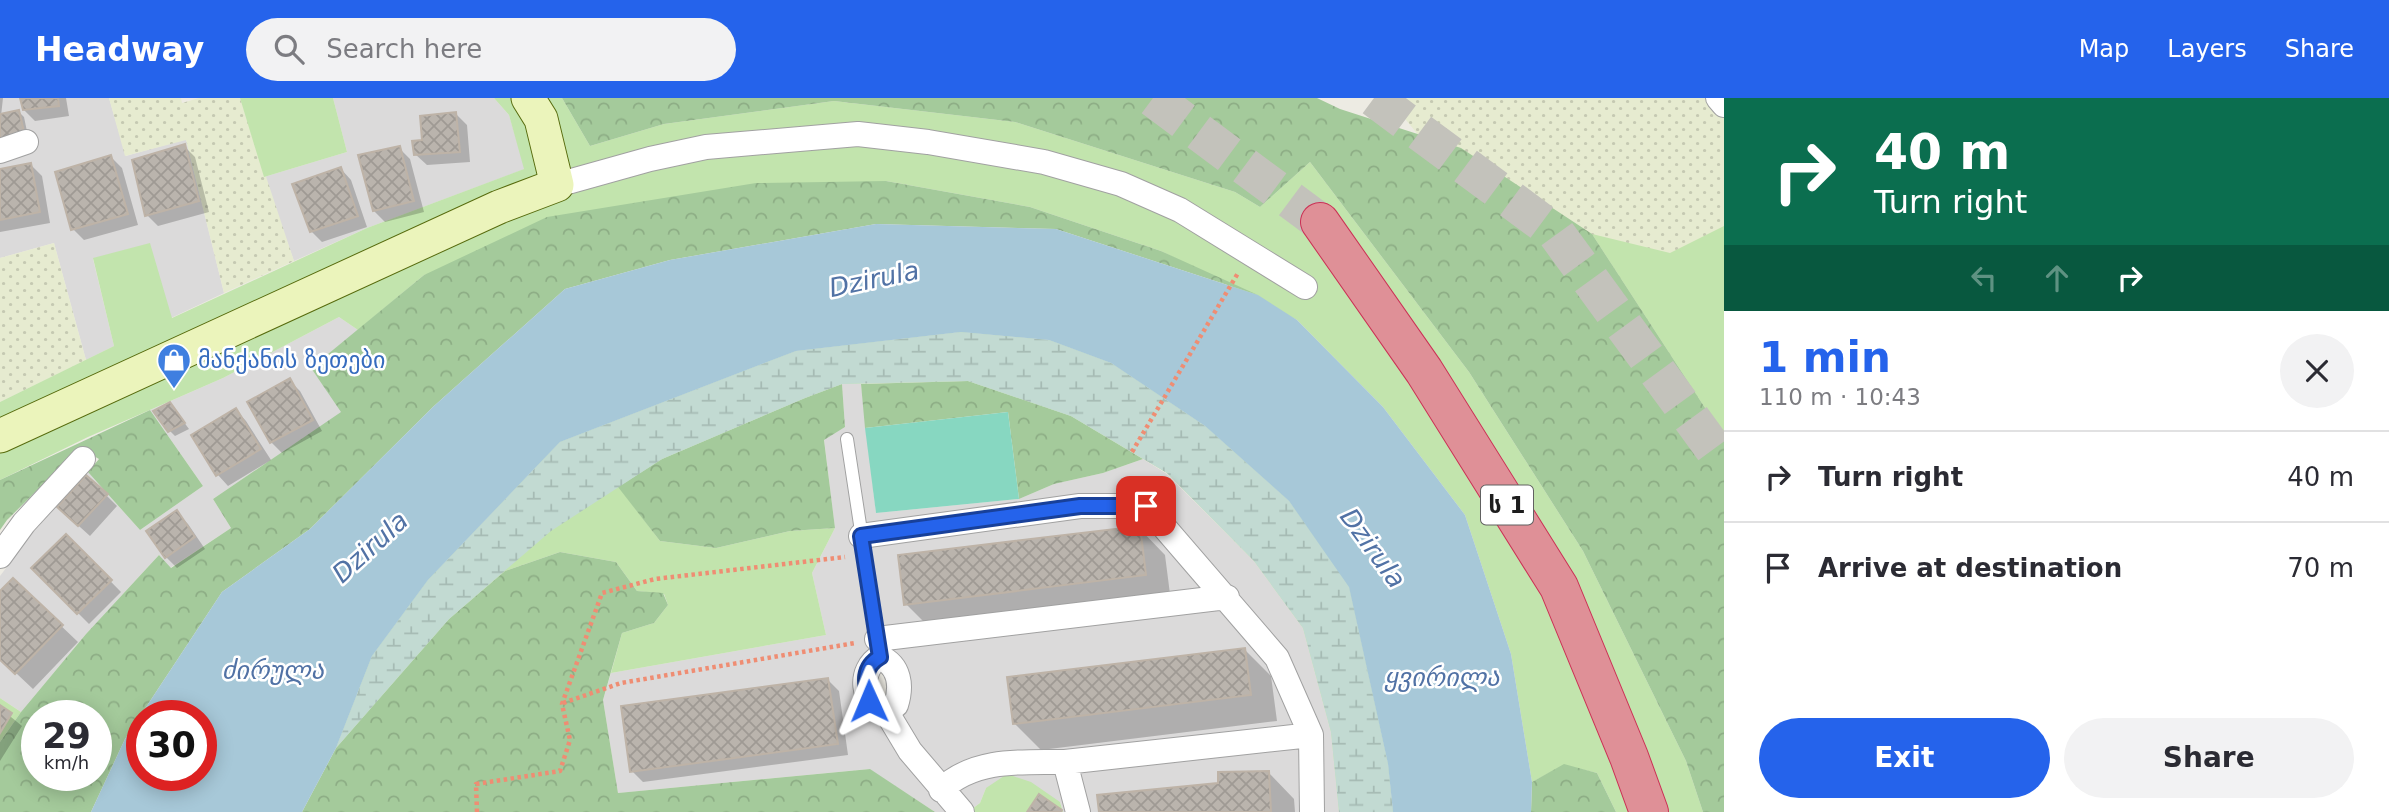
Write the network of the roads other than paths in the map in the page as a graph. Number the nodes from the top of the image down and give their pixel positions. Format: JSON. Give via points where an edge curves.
{"nodes":[{"id":1,"x":528,"y":98,"type":"edge"},
{"id":2,"x":1718,"y":98,"type":"edge"},
{"id":3,"x":1724,"y":105,"type":"edge"},
{"id":4,"x":26,"y":142,"type":"dead end"},
{"id":5,"x":0,"y":151,"type":"edge"},
{"id":6,"x":557,"y":186,"type":"junction"},
{"id":7,"x":1320,"y":222,"type":"tunnel mouth"},
{"id":8,"x":1306,"y":287,"type":"dead end"},
{"id":9,"x":0,"y":436,"type":"edge"},
{"id":10,"x":848,"y":439,"type":"dead end"},
{"id":11,"x":83,"y":459,"type":"dead end"},
{"id":12,"x":862,"y":545,"type":"junction"},
{"id":13,"x":0,"y":556,"type":"edge"},
{"id":14,"x":1227,"y":597,"type":"junction"},
{"id":15,"x":878,"y":648,"type":"junction"},
{"id":16,"x":1311,"y":735,"type":"junction"},
{"id":17,"x":1065,"y":762,"type":"junction"},
{"id":18,"x":941,"y":790,"type":"junction"},
{"id":19,"x":962,"y":812,"type":"edge"},
{"id":20,"x":1078,"y":812,"type":"edge"},
{"id":21,"x":1312,"y":812,"type":"edge"},
{"id":22,"x":1649,"y":812,"type":"edge"}],
"edges":[{"from":1,"to":6,"type":"street","via":[[541,119]]},
{"from":2,"to":3,"type":"street"},
{"from":4,"to":5,"type":"street"},
{"from":6,"to":8,"type":"street","via":[[706,147],[858,134],[928,142],[1044,162],[1121,184],[1181,210]]},
{"from":6,"to":9,"type":"street","via":[[499,207]]},
{"from":7,"to":22,"type":"highway","number":"ს 1","via":[[1424,371],[1559,587]]},
{"from":10,"to":12,"type":"lane"},
{"from":11,"to":13,"type":"street"},
{"from":12,"to":14,"type":"street","via":[[1080,506],[1146,506]]},
{"from":12,"to":15,"type":"lane"},
{"from":14,"to":15,"type":"street"},
{"from":14,"to":16,"type":"street","via":[[1277,658]]},
{"from":15,"to":18,"type":"street","via":[[866,671],[869,701],[886,711]]},
{"from":16,"to":17,"type":"street"},
{"from":16,"to":21,"type":"street"},
{"from":17,"to":18,"type":"street","via":[[1003,762],[955,776]]},
{"from":17,"to":20,"type":"street"},
{"from":18,"to":19,"type":"street"}]}
